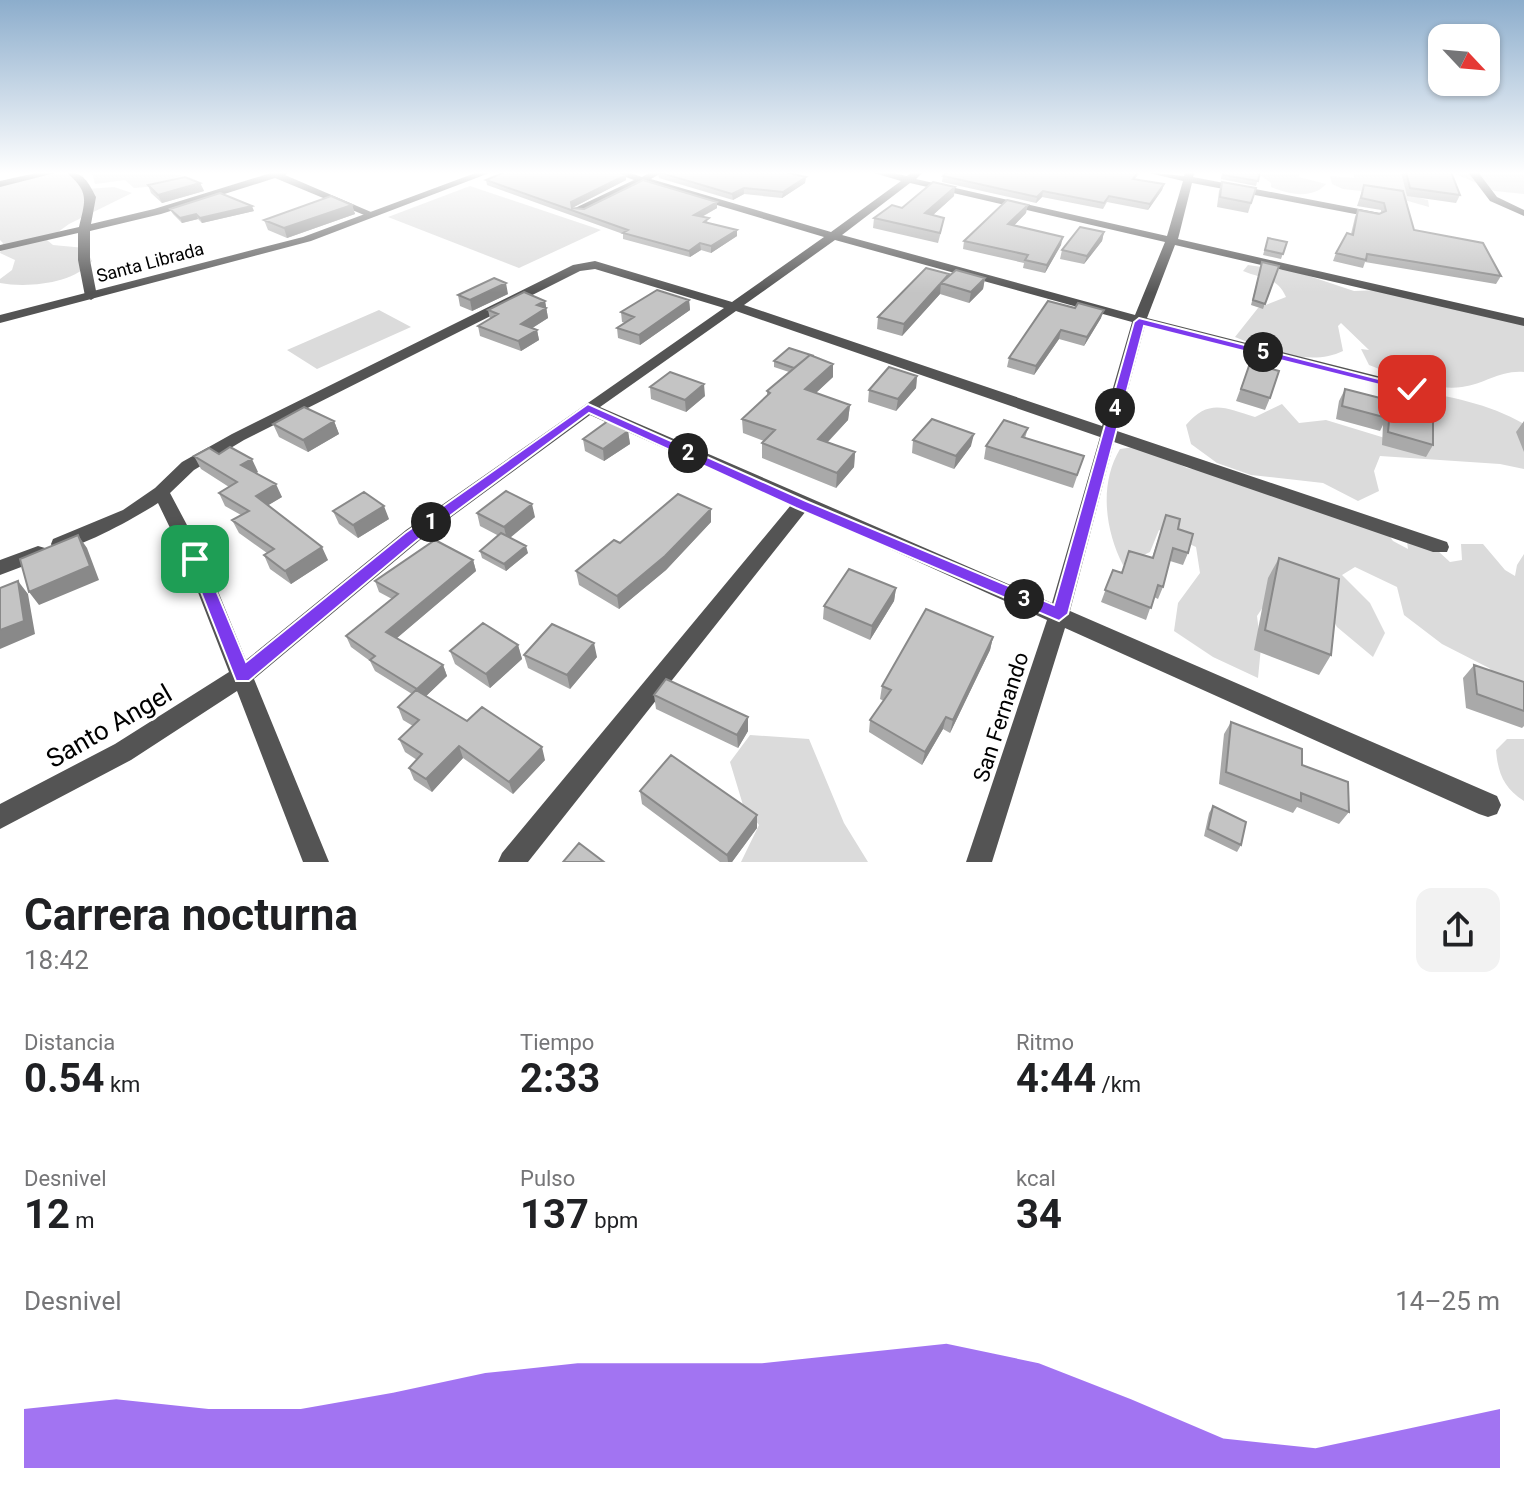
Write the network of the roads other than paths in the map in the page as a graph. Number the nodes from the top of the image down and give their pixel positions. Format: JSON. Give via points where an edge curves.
{"nodes":[{"id":1,"x":88,"y":212,"type":"edge"},
{"id":2,"x":147,"y":212,"type":"edge"},
{"id":3,"x":367,"y":212,"type":"edge"},
{"id":4,"x":380,"y":212,"type":"edge"},
{"id":5,"x":750,"y":212,"type":"edge"},
{"id":6,"x":866,"y":212,"type":"edge"},
{"id":7,"x":1062,"y":212,"type":"edge"},
{"id":8,"x":1179,"y":212,"type":"edge"},
{"id":9,"x":1363,"y":212,"type":"edge"},
{"id":10,"x":373,"y":215,"type":"junction"},
{"id":11,"x":1376,"y":215,"type":"edge"},
{"id":12,"x":84,"y":230,"type":"junction"},
{"id":13,"x":833,"y":237,"type":"junction"},
{"id":14,"x":1172,"y":239,"type":"junction"},
{"id":15,"x":0,"y":248,"type":"edge"},
{"id":16,"x":91,"y":296,"type":"junction"},
{"id":17,"x":736,"y":307,"type":"junction"},
{"id":18,"x":0,"y":319,"type":"edge"},
{"id":19,"x":1139,"y":322,"type":"junction"},
{"id":20,"x":1524,"y":322,"type":"edge"},
{"id":21,"x":1412,"y":389,"type":"dead end"},
{"id":22,"x":588,"y":408,"type":"junction"},
{"id":23,"x":1108,"y":434,"type":"junction"},
{"id":24,"x":161,"y":492,"type":"junction"},
{"id":25,"x":801,"y":505,"type":"junction"},
{"id":26,"x":1440,"y":547,"type":"dead end"},
{"id":27,"x":0,"y":568,"type":"edge"},
{"id":28,"x":1059,"y":614,"type":"junction"},
{"id":29,"x":242,"y":676,"type":"junction"},
{"id":30,"x":1488,"y":805,"type":"dead end"},
{"id":31,"x":0,"y":817,"type":"edge"},
{"id":32,"x":316,"y":862,"type":"edge"},
{"id":33,"x":511,"y":862,"type":"edge"},
{"id":34,"x":979,"y":862,"type":"edge"}],
"edges":[{"from":1,"to":12,"type":"street"},
{"from":2,"to":12,"type":"street"},
{"from":3,"to":10,"type":"street"},
{"from":4,"to":10,"type":"street","name":"Santa Librada"},
{"from":5,"to":13,"type":"street"},
{"from":6,"to":13,"type":"street","name":"Santo Angel"},
{"from":7,"to":14,"type":"street"},
{"from":8,"to":14,"type":"street","name":"San Fernando"},
{"from":9,"to":11,"type":"street"},
{"from":10,"to":16,"type":"street","name":"Santa Librada","via":[[307,239]]},
{"from":12,"to":15,"type":"street"},
{"from":12,"to":16,"type":"street"},
{"from":13,"to":17,"type":"street","name":"Santo Angel"},
{"from":13,"to":19,"type":"street"},
{"from":14,"to":19,"type":"street","name":"San Fernando"},
{"from":14,"to":20,"type":"street"},
{"from":16,"to":18,"type":"street","name":"Santa Librada"},
{"from":17,"to":22,"type":"street","name":"Santo Angel"},
{"from":17,"to":23,"type":"street"},
{"from":17,"to":24,"type":"street","via":[[585,266],[238,437],[188,466]]},
{"from":19,"to":21,"type":"street"},
{"from":19,"to":23,"type":"street","name":"San Fernando"},
{"from":22,"to":25,"type":"street"},
{"from":22,"to":29,"type":"street","name":"Santo Angel","via":[[410,537]]},
{"from":23,"to":26,"type":"street"},
{"from":23,"to":28,"type":"street","name":"San Fernando"},
{"from":24,"to":27,"type":"street","via":[[129,514]]},
{"from":24,"to":29,"type":"street","via":[[195,559]]},
{"from":25,"to":28,"type":"street"},
{"from":25,"to":33,"type":"street"},
{"from":28,"to":30,"type":"street"},
{"from":28,"to":34,"type":"street","name":"San Fernando"},
{"from":29,"to":31,"type":"street","name":"Santo Angel","via":[[143,742]]},
{"from":29,"to":32,"type":"street"}]}
